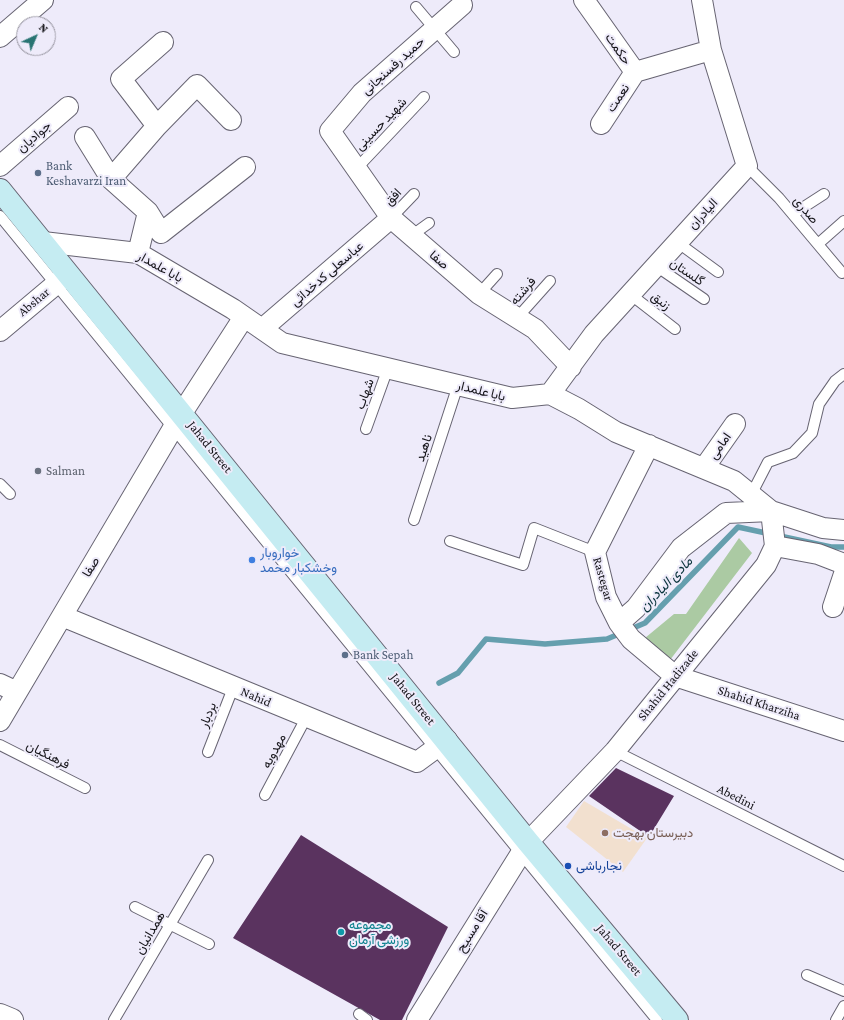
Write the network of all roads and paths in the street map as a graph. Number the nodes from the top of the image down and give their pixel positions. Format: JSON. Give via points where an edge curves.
{"nodes":[{"id":1,"x":43,"y":0,"type":"edge"},
{"id":2,"x":584,"y":0,"type":"edge"},
{"id":3,"x":702,"y":0,"type":"edge"},
{"id":4,"x":462,"y":6,"type":"dead end"},
{"id":5,"x":416,"y":7,"type":"dead end"},
{"id":6,"x":434,"y":30,"type":"junction"},
{"id":7,"x":0,"y":37,"type":"edge"},
{"id":8,"x":163,"y":42,"type":"dead end"},
{"id":9,"x":711,"y":50,"type":"junction"},
{"id":10,"x":454,"y":52,"type":"dead end"},
{"id":11,"x":635,"y":72,"type":"junction"},
{"id":12,"x":424,"y":97,"type":"dead end"},
{"id":13,"x":68,"y":107,"type":"dead end"},
{"id":14,"x":232,"y":120,"type":"dead end"},
{"id":15,"x":601,"y":124,"type":"dead end"},
{"id":16,"x":157,"y":126,"type":"junction"},
{"id":17,"x":330,"y":131,"type":"joint"},
{"id":18,"x":85,"y":137,"type":"dead end"},
{"id":19,"x":0,"y":166,"type":"edge"},
{"id":20,"x":747,"y":166,"type":"junction"},
{"id":21,"x":245,"y":167,"type":"dead end"},
{"id":22,"x":357,"y":168,"type":"junction"},
{"id":23,"x":111,"y":179,"type":"junction"},
{"id":24,"x":0,"y":190,"type":"edge"},
{"id":25,"x":414,"y":194,"type":"dead end"},
{"id":26,"x":824,"y":194,"type":"dead end"},
{"id":27,"x":148,"y":212,"type":"junction"},
{"id":28,"x":793,"y":214,"type":"junction"},
{"id":29,"x":0,"y":216,"type":"edge"},
{"id":30,"x":391,"y":218,"type":"junction"},
{"id":31,"x":844,"y":221,"type":"edge"},
{"id":32,"x":429,"y":223,"type":"dead end"},
{"id":33,"x":411,"y":236,"type":"junction"},
{"id":34,"x":43,"y":242,"type":"junction"},
{"id":35,"x":677,"y":242,"type":"junction"},
{"id":36,"x":818,"y":244,"type":"junction"},
{"id":37,"x":138,"y":252,"type":"junction"},
{"id":38,"x":656,"y":266,"type":"junction"},
{"id":39,"x":718,"y":272,"type":"dead end"},
{"id":40,"x":842,"y":273,"type":"dead end"},
{"id":41,"x":497,"y":274,"type":"dead end"},
{"id":42,"x":62,"y":279,"type":"junction"},
{"id":43,"x":550,"y":281,"type":"dead end"},
{"id":44,"x":479,"y":294,"type":"junction"},
{"id":45,"x":630,"y":294,"type":"junction"},
{"id":46,"x":704,"y":299,"type":"dead end"},
{"id":47,"x":244,"y":317,"type":"junction"},
{"id":48,"x":517,"y":318,"type":"junction"},
{"id":49,"x":675,"y":329,"type":"dead end"},
{"id":50,"x":262,"y":330,"type":"junction"},
{"id":51,"x":0,"y":331,"type":"edge"},
{"id":52,"x":571,"y":367,"type":"junction"},
{"id":53,"x":388,"y":368,"type":"junction"},
{"id":54,"x":844,"y":374,"type":"edge"},
{"id":55,"x":458,"y":385,"type":"junction"},
{"id":56,"x":550,"y":394,"type":"junction"},
{"id":57,"x":178,"y":421,"type":"junction"},
{"id":58,"x":735,"y":424,"type":"dead end"},
{"id":59,"x":366,"y":429,"type":"dead end"},
{"id":60,"x":649,"y":445,"type":"junction"},
{"id":61,"x":704,"y":468,"type":"junction"},
{"id":62,"x":0,"y":484,"type":"edge"},
{"id":63,"x":10,"y":494,"type":"dead end"},
{"id":64,"x":751,"y":495,"type":"junction"},
{"id":65,"x":771,"y":511,"type":"junction"},
{"id":66,"x":414,"y":520,"type":"dead end"},
{"id":67,"x":844,"y":530,"type":"edge"},
{"id":68,"x":450,"y":541,"type":"dead end"},
{"id":69,"x":775,"y":546,"type":"junction"},
{"id":70,"x":595,"y":552,"type":"junction"},
{"id":71,"x":844,"y":564,"type":"edge"},
{"id":72,"x":844,"y":574,"type":"edge"},
{"id":73,"x":833,"y":608,"type":"dead end"},
{"id":74,"x":62,"y":616,"type":"junction"},
{"id":75,"x":619,"y":623,"type":"junction"},
{"id":76,"x":675,"y":676,"type":"junction"},
{"id":77,"x":8,"y":688,"type":"edge"},
{"id":78,"x":233,"y":688,"type":"junction"},
{"id":79,"x":306,"y":718,"type":"junction"},
{"id":80,"x":0,"y":721,"type":"edge"},
{"id":81,"x":844,"y":731,"type":"edge"},
{"id":82,"x":441,"y":744,"type":"junction"},
{"id":83,"x":0,"y":745,"type":"edge"},
{"id":84,"x":615,"y":751,"type":"junction"},
{"id":85,"x":208,"y":752,"type":"dead end"},
{"id":86,"x":85,"y":788,"type":"dead end"},
{"id":87,"x":265,"y":795,"type":"dead end"},
{"id":88,"x":524,"y":847,"type":"junction"},
{"id":89,"x":208,"y":860,"type":"dead end"},
{"id":90,"x":844,"y":866,"type":"edge"},
{"id":91,"x":135,"y":907,"type":"dead end"},
{"id":92,"x":170,"y":925,"type":"junction"},
{"id":93,"x":209,"y":944,"type":"dead end"},
{"id":94,"x":807,"y":975,"type":"dead end"},
{"id":95,"x":844,"y":991,"type":"edge"},
{"id":96,"x":844,"y":1006,"type":"edge"},
{"id":97,"x":424,"y":1017,"type":"edge"},
{"id":98,"x":114,"y":1020,"type":"edge"},
{"id":99,"x":657,"y":1020,"type":"edge"},
{"id":100,"x":678,"y":1020,"type":"edge"},
{"id":101,"x":836,"y":1020,"type":"edge"}],
"edges":[{"from":1,"to":7,"type":"street"},
{"from":2,"to":11,"type":"street","name":"حکمت"},
{"from":3,"to":9,"type":"street"},
{"from":4,"to":6,"type":"street","name":"حمید رفسنجانی"},
{"from":5,"to":6,"type":"lane"},
{"from":6,"to":10,"type":"lane"},
{"from":6,"to":17,"type":"street","name":"حمید رفسنجانی","via":[[362,93]]},
{"from":8,"to":16,"type":"street","via":[[122,79]]},
{"from":9,"to":11,"type":"street","name":"حکمت"},
{"from":9,"to":20,"type":"street"},
{"from":11,"to":15,"type":"street","name":"نعمت"},
{"from":12,"to":22,"type":"lane","name":"شهید حسینی"},
{"from":13,"to":19,"type":"street","name":"جوادیان"},
{"from":14,"to":16,"type":"street","via":[[197,85]]},
{"from":16,"to":23,"type":"street"},
{"from":17,"to":22,"type":"street","name":"صفا"},
{"from":18,"to":23,"type":"street"},
{"from":20,"to":28,"type":"lane","name":"صدری"},
{"from":20,"to":35,"type":"street","name":"الیادران"},
{"from":21,"to":27,"type":"street","via":[[161,233]]},
{"from":22,"to":30,"type":"street","name":"صفا"},
{"from":23,"to":27,"type":"street"},
{"from":24,"to":34,"type":"main road","name":"Jahad Street"},
{"from":25,"to":30,"type":"lane","name":"افق"},
{"from":26,"to":28,"type":"lane"},
{"from":27,"to":37,"type":"street"},
{"from":28,"to":36,"type":"lane","name":"صدری"},
{"from":29,"to":42,"type":"lane","name":"Jahad Street"},
{"from":30,"to":33,"type":"street","name":"صفا"},
{"from":30,"to":50,"type":"street","name":"عباسعلی کدخدائی"},
{"from":31,"to":36,"type":"lane"},
{"from":32,"to":33,"type":"lane"},
{"from":33,"to":44,"type":"street","name":"صفا"},
{"from":34,"to":37,"type":"street","name":"بابا علمدار"},
{"from":34,"to":42,"type":"main road","name":"Jahad Street"},
{"from":35,"to":38,"type":"street","name":"الیادران"},
{"from":35,"to":39,"type":"lane"},
{"from":36,"to":40,"type":"lane","name":"صدری"},
{"from":37,"to":47,"type":"street","name":"بابا علمدار"},
{"from":38,"to":45,"type":"street","name":"الیادران"},
{"from":38,"to":46,"type":"lane","name":"گلستان"},
{"from":41,"to":44,"type":"lane"},
{"from":42,"to":51,"type":"street","name":"Abshar"},
{"from":42,"to":57,"type":"main road","name":"Jahad Street"},
{"from":43,"to":48,"type":"lane","name":"فرشته"},
{"from":44,"to":48,"type":"street","name":"صفا"},
{"from":45,"to":49,"type":"lane","name":"زنبق"},
{"from":45,"to":52,"type":"street","name":"الیادران","via":[[594,334]]},
{"from":47,"to":50,"type":"street","name":"بابا علمدار"},
{"from":47,"to":57,"type":"street"},
{"from":48,"to":52,"type":"street","name":"صفا","via":[[535,329]]},
{"from":50,"to":53,"type":"street","name":"بابا علمدار","via":[[282,343]]},
{"from":52,"to":56,"type":"street","name":"الیادران"},
{"from":53,"to":55,"type":"street","name":"بابا علمدار"},
{"from":53,"to":59,"type":"lane","name":"شهاب"},
{"from":54,"to":64,"type":"lane","via":[[835,381],[819,404],[812,433],[793,453],[768,462]]},
{"from":55,"to":56,"type":"street","name":"بابا علمدار","via":[[512,398]]},
{"from":55,"to":66,"type":"lane","name":"ناهید"},
{"from":56,"to":60,"type":"street","via":[[616,432]]},
{"from":57,"to":74,"type":"street","name":"صفا"},
{"from":57,"to":82,"type":"main road","name":"Jahad Street"},
{"from":58,"to":61,"type":"street","name":"امامی"},
{"from":60,"to":61,"type":"street"},
{"from":60,"to":70,"type":"street","name":"Rastegar"},
{"from":61,"to":64,"type":"street","via":[[734,481]]},
{"from":62,"to":63,"type":"lane"},
{"from":64,"to":65,"type":"street"},
{"from":65,"to":67,"type":"street","via":[[823,528]]},
{"from":65,"to":69,"type":"street"},
{"from":65,"to":75,"type":"street","via":[[726,513],[681,548],[636,608]]},
{"from":68,"to":70,"type":"lane","via":[[523,565],[534,528]]},
{"from":69,"to":71,"type":"street","via":[[818,554]]},
{"from":69,"to":76,"type":"street","name":"Shahid Hadizade","via":[[766,565]]},
{"from":70,"to":75,"type":"street","name":"Rastegar","via":[[606,598]]},
{"from":72,"to":73,"type":"street"},
{"from":74,"to":77,"type":"street","name":"صفا"},
{"from":74,"to":78,"type":"street","name":"Nahid"},
{"from":75,"to":76,"type":"street","name":"Rastegar","via":[[631,639]]},
{"from":76,"to":81,"type":"street","name":"Shahid Kharziha"},
{"from":76,"to":84,"type":"street","name":"Shahid Hadizade"},
{"from":77,"to":80,"type":"street","name":"صفا"},
{"from":78,"to":79,"type":"street","name":"Nahid"},
{"from":78,"to":85,"type":"lane","name":"بردبار"},
{"from":79,"to":82,"type":"street","name":"Nahid","via":[[417,762]]},
{"from":79,"to":87,"type":"lane","name":"مهدویه"},
{"from":82,"to":88,"type":"main road","name":"Jahad Street"},
{"from":83,"to":86,"type":"lane","name":"فرهنگیان"},
{"from":84,"to":88,"type":"street","name":"Shahid Hadizade"},
{"from":84,"to":90,"type":"lane","name":"Abedini"},
{"from":88,"to":97,"type":"street","name":"آقا مسیح"},
{"from":88,"to":99,"type":"lane","name":"Jahad Street"},
{"from":88,"to":100,"type":"main road","name":"Jahad Street"},
{"from":89,"to":92,"type":"lane","name":"همدانیان"},
{"from":91,"to":92,"type":"lane"},
{"from":92,"to":93,"type":"lane"},
{"from":92,"to":98,"type":"lane","name":"همدانیان"},
{"from":94,"to":95,"type":"lane"},
{"from":96,"to":101,"type":"lane"}]}
